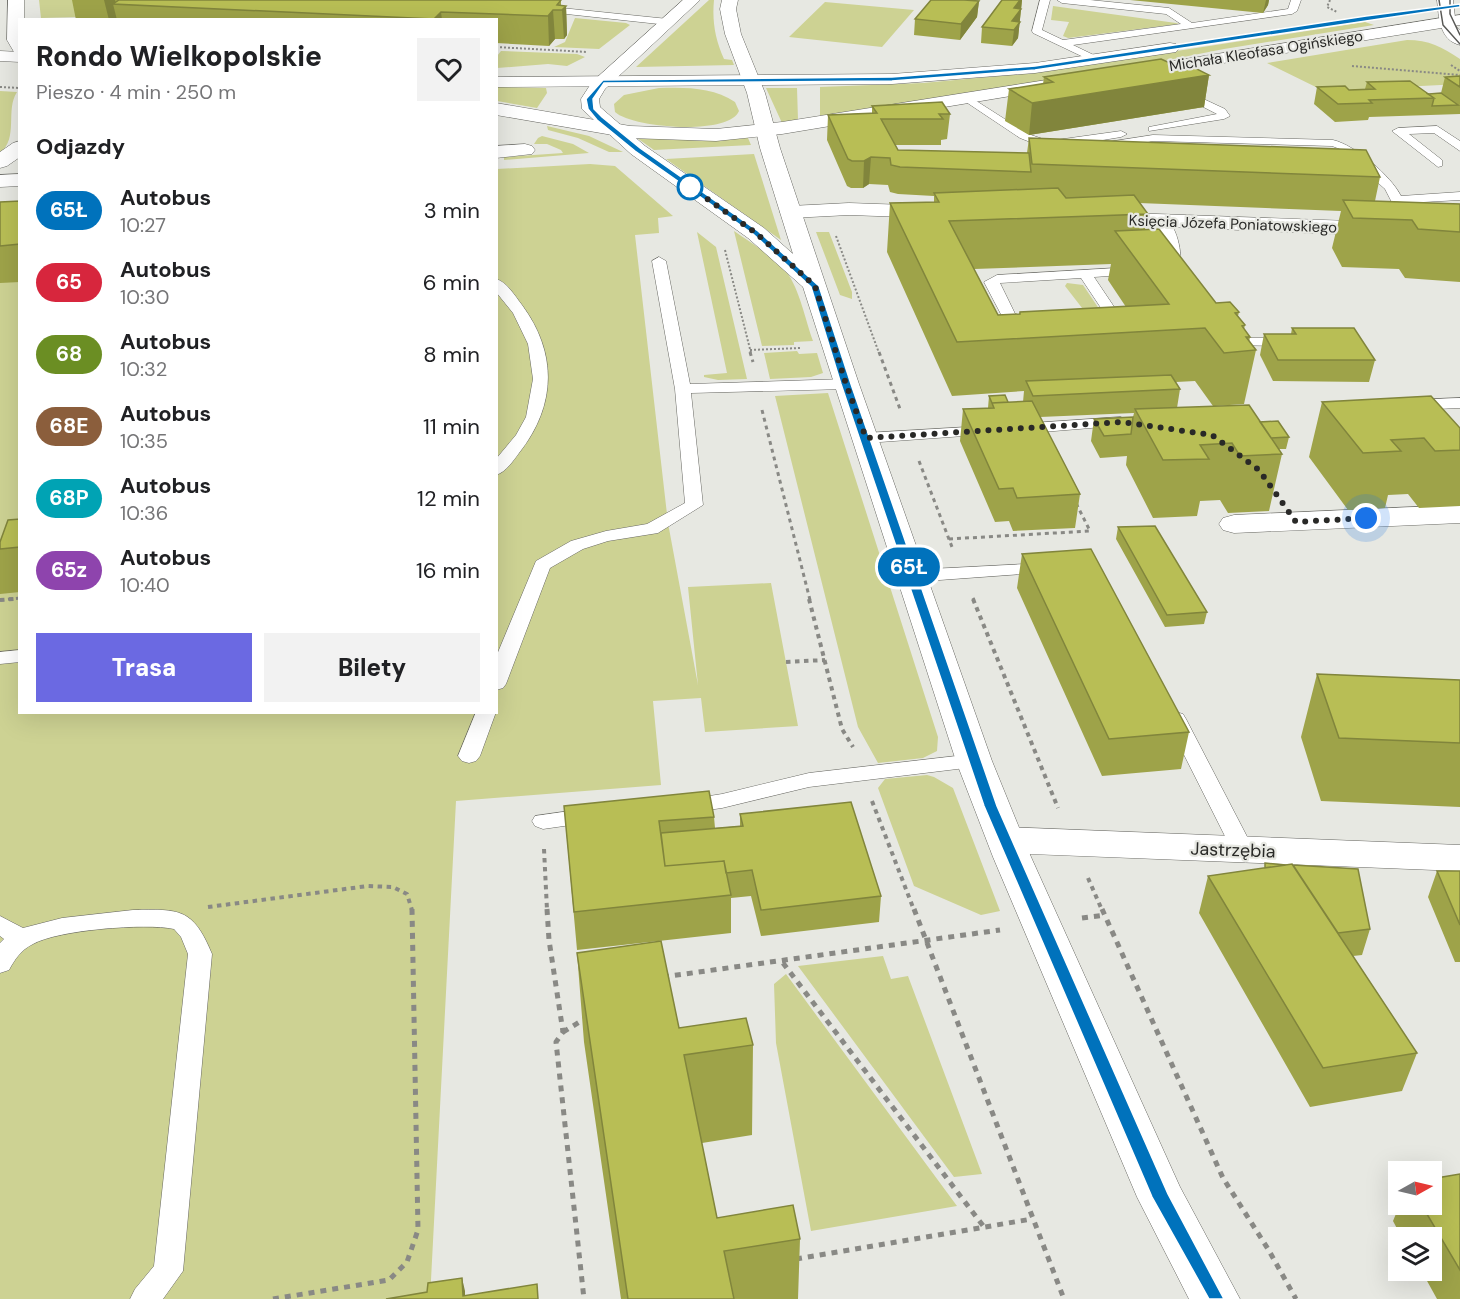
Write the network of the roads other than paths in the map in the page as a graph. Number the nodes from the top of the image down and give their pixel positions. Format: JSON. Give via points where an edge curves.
{"nodes":[{"id":1,"x":16,"y":0,"type":"edge"},
{"id":2,"x":692,"y":0,"type":"edge"},
{"id":3,"x":730,"y":0,"type":"edge"},
{"id":4,"x":1045,"y":0,"type":"edge"},
{"id":5,"x":1062,"y":0,"type":"edge"},
{"id":6,"x":1296,"y":0,"type":"edge"},
{"id":7,"x":533,"y":8,"type":"edge"},
{"id":8,"x":1451,"y":11,"type":"edge"},
{"id":9,"x":1386,"y":15,"type":"dead end"},
{"id":10,"x":668,"y":22,"type":"junction"},
{"id":11,"x":1190,"y":26,"type":"junction"},
{"id":12,"x":1460,"y":40,"type":"edge"},
{"id":13,"x":1062,"y":43,"type":"junction"},
{"id":14,"x":18,"y":44,"type":"edge"},
{"id":15,"x":1186,"y":46,"type":"dead end"},
{"id":16,"x":0,"y":56,"type":"edge"},
{"id":17,"x":18,"y":57,"type":"edge"},
{"id":18,"x":1096,"y":72,"type":"junction"},
{"id":19,"x":0,"y":74,"type":"edge"},
{"id":20,"x":18,"y":74,"type":"edge"},
{"id":21,"x":1139,"y":75,"type":"edge"},
{"id":22,"x":603,"y":81,"type":"junction"},
{"id":23,"x":752,"y":81,"type":"junction"},
{"id":24,"x":498,"y":82,"type":"edge"},
{"id":25,"x":1067,"y":82,"type":"edge"},
{"id":26,"x":1173,"y":88,"type":"edge"},
{"id":27,"x":967,"y":98,"type":"junction"},
{"id":28,"x":498,"y":109,"type":"edge"},
{"id":29,"x":612,"y":129,"type":"junction"},
{"id":30,"x":764,"y":130,"type":"junction"},
{"id":31,"x":1460,"y":147,"type":"edge"},
{"id":32,"x":18,"y":149,"type":"edge"},
{"id":33,"x":525,"y":150,"type":"dead end"},
{"id":34,"x":498,"y":152,"type":"edge"},
{"id":35,"x":1057,"y":158,"type":"edge"},
{"id":36,"x":1438,"y":163,"type":"dead end"},
{"id":37,"x":0,"y":164,"type":"edge"},
{"id":38,"x":18,"y":165,"type":"edge"},
{"id":39,"x":1342,"y":165,"type":"edge"},
{"id":40,"x":1366,"y":166,"type":"junction"},
{"id":41,"x":18,"y":180,"type":"edge"},
{"id":42,"x":0,"y":181,"type":"edge"},
{"id":43,"x":1460,"y":196,"type":"edge"},
{"id":44,"x":1397,"y":200,"type":"junction"},
{"id":45,"x":791,"y":212,"type":"junction"},
{"id":46,"x":960,"y":213,"type":"edge"},
{"id":47,"x":1083,"y":218,"type":"edge"},
{"id":48,"x":1163,"y":221,"type":"junction"},
{"id":49,"x":1411,"y":230,"type":"junction"},
{"id":50,"x":1460,"y":232,"type":"edge"},
{"id":51,"x":660,"y":261,"type":"dead end"},
{"id":52,"x":1085,"y":274,"type":"junction"},
{"id":53,"x":498,"y":285,"type":"edge"},
{"id":54,"x":815,"y":286,"type":"junction"},
{"id":55,"x":1217,"y":333,"type":"edge"},
{"id":56,"x":1119,"y":341,"type":"edge"},
{"id":57,"x":1035,"y":342,"type":"edge"},
{"id":58,"x":1305,"y":342,"type":"edge"},
{"id":59,"x":846,"y":384,"type":"junction"},
{"id":60,"x":683,"y":389,"type":"junction"},
{"id":61,"x":1460,"y":403,"type":"edge"},
{"id":62,"x":1402,"y":405,"type":"edge"},
{"id":63,"x":1134,"y":423,"type":"edge"},
{"id":64,"x":866,"y":438,"type":"junction"},
{"id":65,"x":498,"y":467,"type":"edge"},
{"id":66,"x":1460,"y":514,"type":"edge"},
{"id":67,"x":1234,"y":524,"type":"dead end"},
{"id":68,"x":1063,"y":567,"type":"edge"},
{"id":69,"x":912,"y":576,"type":"junction"},
{"id":70,"x":18,"y":656,"type":"edge"},
{"id":71,"x":0,"y":658,"type":"edge"},
{"id":72,"x":498,"y":679,"type":"edge"},
{"id":73,"x":1166,"y":700,"type":"edge"},
{"id":74,"x":485,"y":714,"type":"edge"},
{"id":75,"x":469,"y":756,"type":"dead end"},
{"id":76,"x":974,"y":761,"type":"junction"},
{"id":77,"x":666,"y":808,"type":"edge"},
{"id":78,"x":610,"y":814,"type":"edge"},
{"id":79,"x":543,"y":821,"type":"road end"},
{"id":80,"x":1006,"y":840,"type":"junction"},
{"id":81,"x":1243,"y":850,"type":"junction"},
{"id":82,"x":1460,"y":858,"type":"edge"},
{"id":83,"x":0,"y":925,"type":"edge"},
{"id":84,"x":23,"y":939,"type":"junction"},
{"id":85,"x":0,"y":964,"type":"edge"},
{"id":86,"x":145,"y":1299,"type":"edge"},
{"id":87,"x":1215,"y":1299,"type":"edge"}],
"edges":[{"from":1,"to":14,"type":"street"},
{"from":2,"to":10,"type":"street"},
{"from":3,"to":23,"type":"street","via":[[733,34]]},
{"from":4,"to":13,"type":"lane","via":[[1037,31]]},
{"from":5,"to":11,"type":"lane","via":[[1169,11]]},
{"from":6,"to":11,"type":"lane","via":[[1292,11]]},
{"from":7,"to":10,"type":"lane"},
{"from":8,"to":9,"type":"street"},
{"from":8,"to":12,"type":"street"},
{"from":8,"to":21,"type":"street","name":"Michała Kleofasa Ogińskiego"},
{"from":10,"to":22,"type":"street"},
{"from":11,"to":13,"type":"lane"},
{"from":13,"to":18,"type":"lane"},
{"from":15,"to":18,"type":"street","name":"Michała Kleofasa Ogińskiego"},
{"from":16,"to":17,"type":"street"},
{"from":18,"to":23,"type":"street","name":"Michała Kleofasa Ogińskiego","via":[[1035,68],[928,77]]},
{"from":19,"to":20,"type":"street"},
{"from":22,"to":23,"type":"street","name":"Michała Kleofasa Ogińskiego"},
{"from":22,"to":24,"type":"street"},
{"from":22,"to":29,"type":"street","via":[[593,93],[590,105]]},
{"from":23,"to":30,"type":"street"},
{"from":25,"to":27,"type":"street"},
{"from":26,"to":27,"type":"lane","via":[[1224,116],[1048,145],[1024,136]]},
{"from":27,"to":30,"type":"street"},
{"from":28,"to":29,"type":"street"},
{"from":29,"to":30,"type":"street","via":[[687,136]]},
{"from":29,"to":54,"type":"street","via":[[756,233]]},
{"from":30,"to":45,"type":"street"},
{"from":31,"to":36,"type":"lane","via":[[1437,129],[1398,131]]},
{"from":32,"to":37,"type":"street"},
{"from":33,"to":34,"type":"street"},
{"from":35,"to":40,"type":"lane","via":[[1045,157],[1153,138],[1319,142],[1344,147]]},
{"from":37,"to":38,"type":"street"},
{"from":39,"to":40,"type":"lane"},
{"from":40,"to":44,"type":"lane","via":[[1390,187]]},
{"from":41,"to":42,"type":"street"},
{"from":43,"to":44,"type":"lane"},
{"from":44,"to":49,"type":"lane"},
{"from":45,"to":46,"type":"street","via":[[938,205]]},
{"from":45,"to":54,"type":"street"},
{"from":47,"to":48,"type":"street","name":"Księcia Józefa Poniatowskiego"},
{"from":48,"to":49,"type":"street","name":"Księcia Józefa Poniatowskiego"},
{"from":48,"to":52,"type":"lane","via":[[1177,270]]},
{"from":49,"to":50,"type":"street","name":"Księcia Józefa Poniatowskiego"},
{"from":51,"to":60,"type":"lane"},
{"from":52,"to":56,"type":"lane","via":[[1129,340]]},
{"from":52,"to":57,"type":"lane","via":[[991,282],[1020,337]]},
{"from":53,"to":65,"type":"lane","via":[[529,325],[539,354],[539,384],[533,418]]},
{"from":54,"to":59,"type":"street"},
{"from":55,"to":58,"type":"lane","via":[[1223,342]]},
{"from":59,"to":60,"type":"lane"},
{"from":59,"to":64,"type":"street"},
{"from":60,"to":72,"type":"lane","via":[[694,505],[652,529],[578,545],[542,565]]},
{"from":61,"to":62,"type":"lane"},
{"from":63,"to":64,"type":"lane"},
{"from":64,"to":69,"type":"street"},
{"from":66,"to":67,"type":"street"},
{"from":68,"to":69,"type":"lane"},
{"from":69,"to":76,"type":"street"},
{"from":70,"to":71,"type":"lane"},
{"from":73,"to":81,"type":"lane"},
{"from":74,"to":75,"type":"lane"},
{"from":76,"to":77,"type":"lane","via":[[809,780],[722,801]]},
{"from":76,"to":80,"type":"street"},
{"from":78,"to":79,"type":"lane"},
{"from":80,"to":81,"type":"street","name":"Jastrzębia"},
{"from":80,"to":87,"type":"street","via":[[1161,1197]]},
{"from":81,"to":82,"type":"street","name":"Jastrzębia"},
{"from":83,"to":84,"type":"lane"},
{"from":84,"to":85,"type":"lane","via":[[2,957]]},
{"from":84,"to":86,"type":"lane","via":[[55,927],[151,917],[180,921],[192,933],[200,954],[168,1271]]}]}
